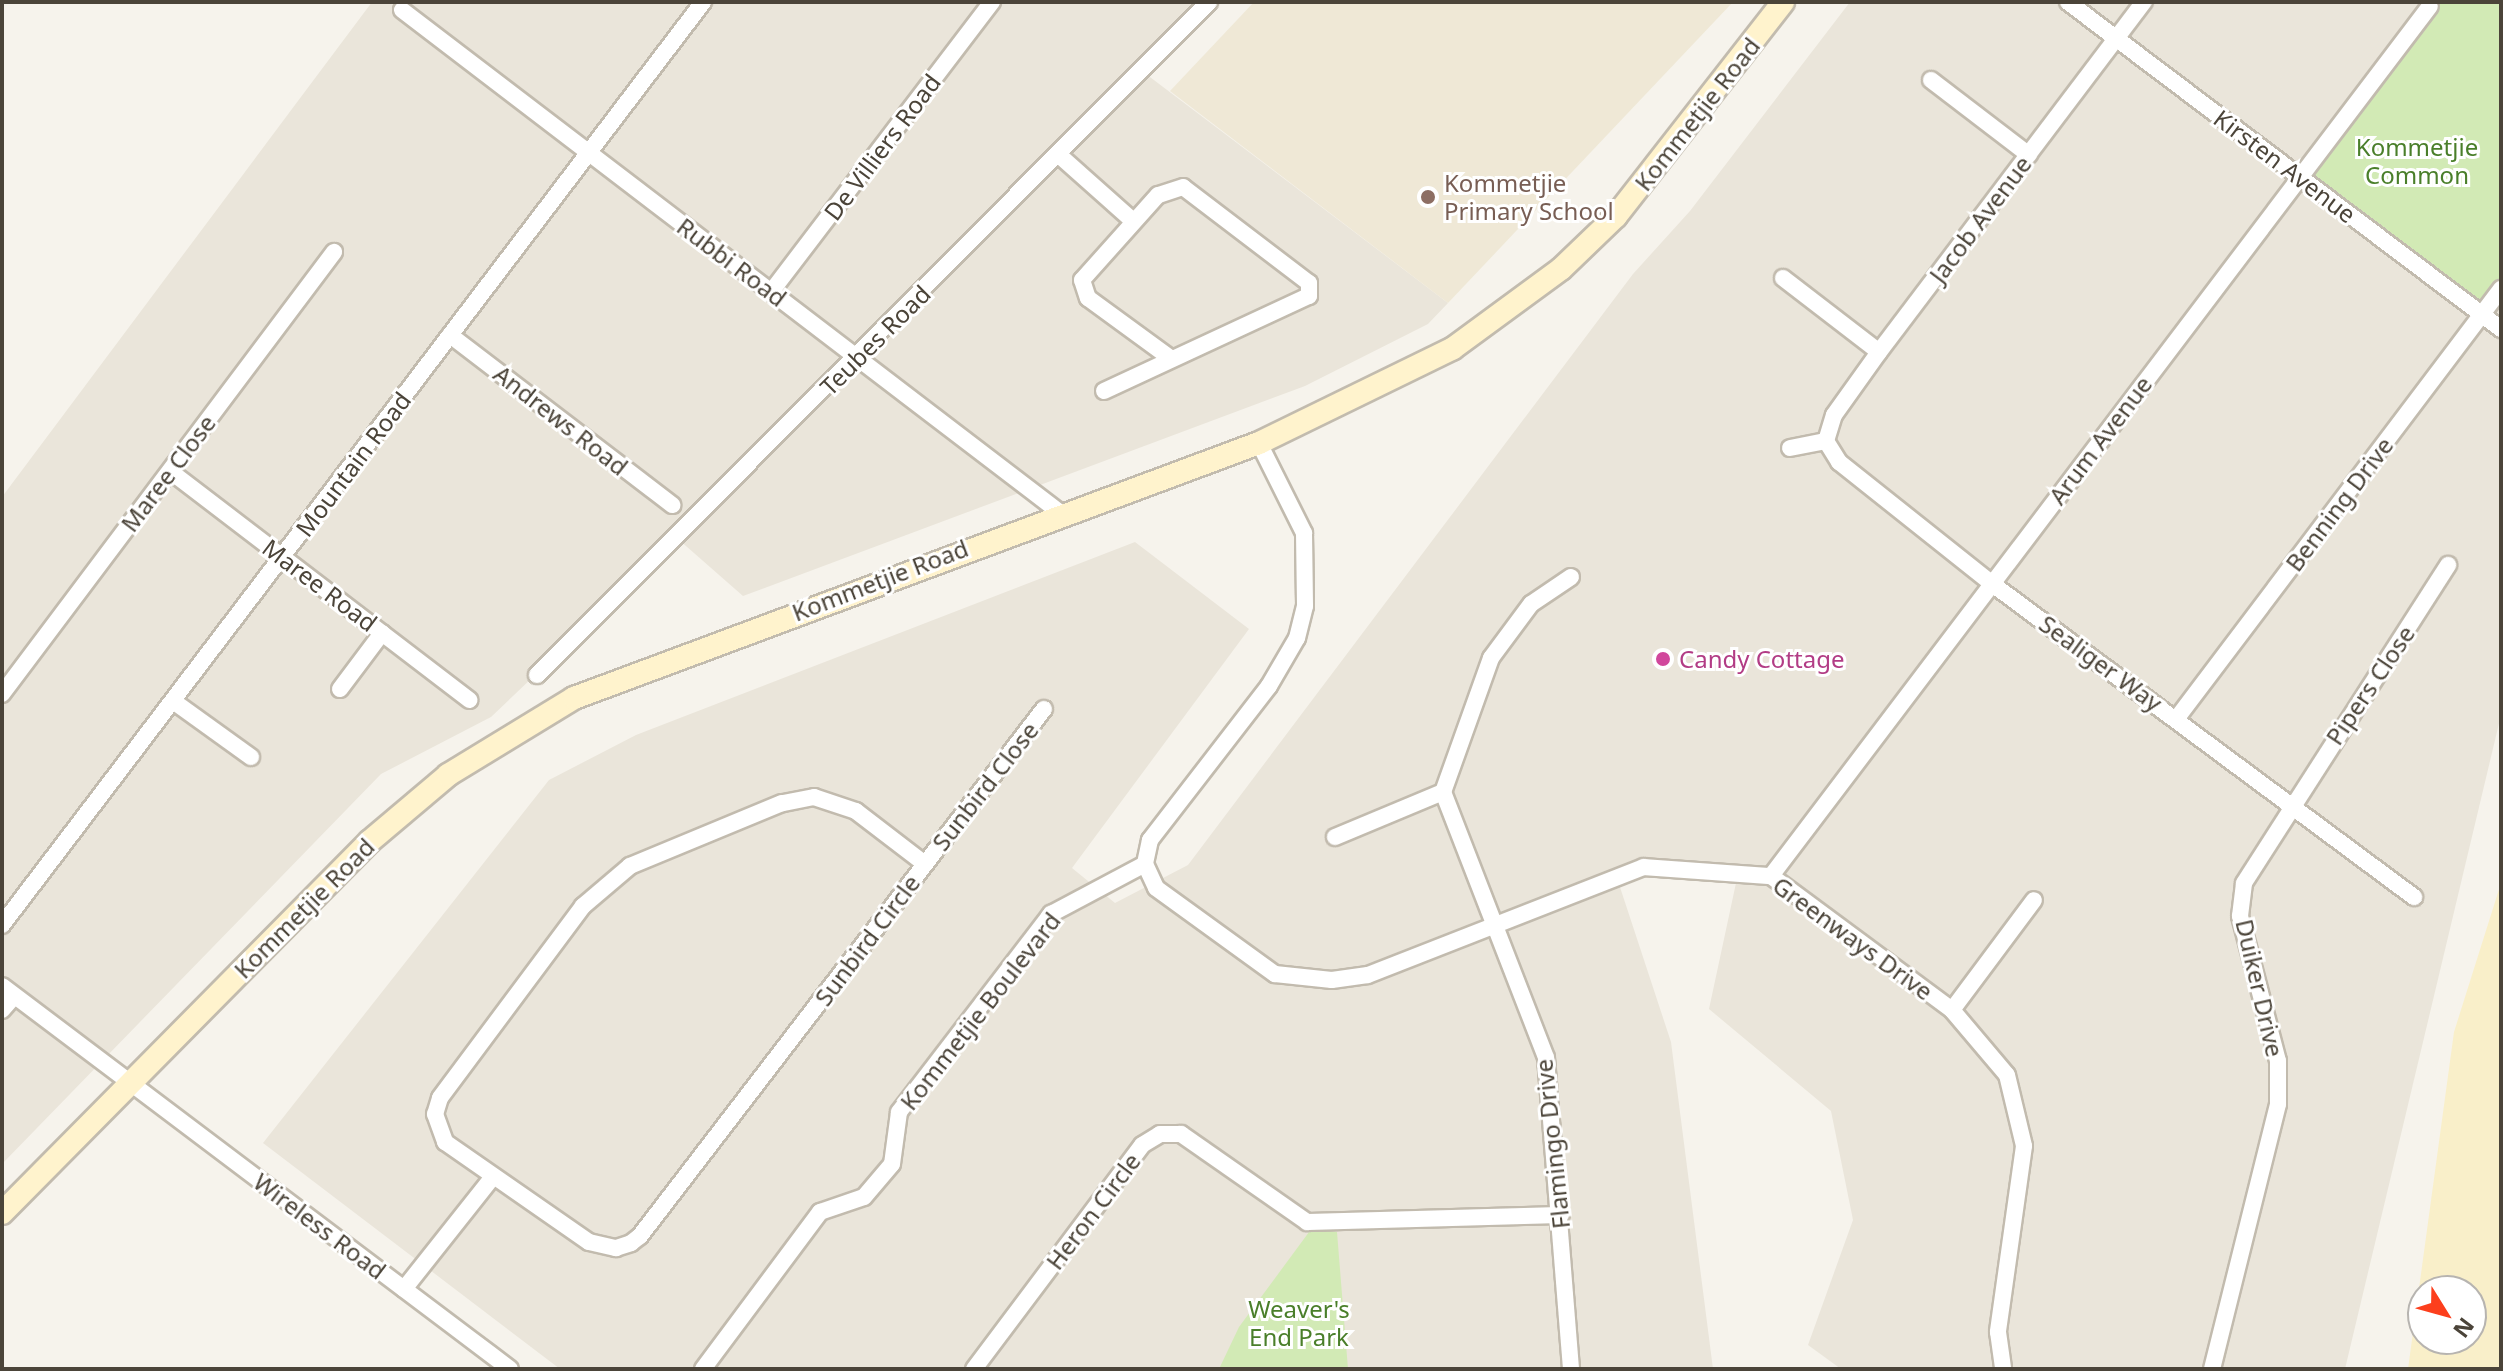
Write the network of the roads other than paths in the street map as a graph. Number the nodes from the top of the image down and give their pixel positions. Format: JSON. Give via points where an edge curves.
{"nodes":[{"id":1,"x":703,"y":2,"type":"edge"},
{"id":2,"x":992,"y":2,"type":"edge"},
{"id":3,"x":1209,"y":2,"type":"edge"},
{"id":4,"x":1783,"y":2,"type":"edge"},
{"id":5,"x":2068,"y":2,"type":"edge"},
{"id":6,"x":2144,"y":2,"type":"edge"},
{"id":7,"x":2430,"y":6,"type":"dead end"},
{"id":8,"x":402,"y":10,"type":"dead end"},
{"id":9,"x":2116,"y":39,"type":"junction"},
{"id":10,"x":1931,"y":80,"type":"dead end"},
{"id":11,"x":587,"y":152,"type":"junction"},
{"id":12,"x":1059,"y":155,"type":"junction"},
{"id":13,"x":2029,"y":155,"type":"junction"},
{"id":14,"x":2300,"y":177,"type":"junction"},
{"id":15,"x":1132,"y":220,"type":"junction"},
{"id":16,"x":334,"y":252,"type":"dead end"},
{"id":17,"x":1783,"y":278,"type":"dead end"},
{"id":18,"x":2501,"y":289,"type":"edge"},
{"id":19,"x":771,"y":292,"type":"junction"},
{"id":20,"x":2482,"y":314,"type":"junction"},
{"id":21,"x":2501,"y":329,"type":"edge"},
{"id":22,"x":450,"y":335,"type":"junction"},
{"id":23,"x":1879,"y":352,"type":"junction"},
{"id":24,"x":1169,"y":357,"type":"junction"},
{"id":25,"x":857,"y":358,"type":"junction"},
{"id":26,"x":1104,"y":391,"type":"dead end"},
{"id":27,"x":1826,"y":441,"type":"junction"},
{"id":28,"x":1259,"y":443,"type":"junction"},
{"id":29,"x":1790,"y":448,"type":"dead end"},
{"id":30,"x":170,"y":471,"type":"junction"},
{"id":31,"x":672,"y":505,"type":"dead end"},
{"id":32,"x":1062,"y":514,"type":"junction"},
{"id":33,"x":283,"y":557,"type":"junction"},
{"id":34,"x":2448,"y":565,"type":"dead end"},
{"id":35,"x":1571,"y":577,"type":"dead end"},
{"id":36,"x":1991,"y":583,"type":"junction"},
{"id":37,"x":382,"y":633,"type":"junction"},
{"id":38,"x":537,"y":675,"type":"dead end"},
{"id":39,"x":340,"y":689,"type":"dead end"},
{"id":40,"x":2,"y":694,"type":"edge"},
{"id":41,"x":469,"y":700,"type":"dead end"},
{"id":42,"x":173,"y":701,"type":"junction"},
{"id":43,"x":1044,"y":709,"type":"dead end"},
{"id":44,"x":2177,"y":718,"type":"junction"},
{"id":45,"x":251,"y":757,"type":"dead end"},
{"id":46,"x":1443,"y":792,"type":"junction"},
{"id":47,"x":2290,"y":803,"type":"junction"},
{"id":48,"x":1335,"y":837,"type":"dead end"},
{"id":49,"x":925,"y":864,"type":"junction"},
{"id":50,"x":1145,"y":864,"type":"junction"},
{"id":51,"x":1771,"y":876,"type":"junction"},
{"id":52,"x":2414,"y":897,"type":"dead end"},
{"id":53,"x":2034,"y":900,"type":"dead end"},
{"id":54,"x":2,"y":925,"type":"edge"},
{"id":55,"x":1497,"y":926,"type":"junction"},
{"id":56,"x":8,"y":991,"type":"edge"},
{"id":57,"x":2,"y":1010,"type":"edge"},
{"id":58,"x":1952,"y":1010,"type":"junction"},
{"id":59,"x":130,"y":1084,"type":"junction"},
{"id":60,"x":492,"y":1178,"type":"junction"},
{"id":61,"x":2,"y":1213,"type":"edge"},
{"id":62,"x":1561,"y":1215,"type":"junction"},
{"id":63,"x":404,"y":1289,"type":"junction"},
{"id":64,"x":510,"y":1369,"type":"edge"},
{"id":65,"x":703,"y":1369,"type":"edge"},
{"id":66,"x":974,"y":1369,"type":"edge"},
{"id":67,"x":1571,"y":1369,"type":"edge"},
{"id":68,"x":2003,"y":1369,"type":"edge"},
{"id":69,"x":2212,"y":1369,"type":"edge"}],
"edges":[{"from":1,"to":11,"type":"street","name":"Mountain Road"},
{"from":2,"to":19,"type":"street","name":"De Villiers Road"},
{"from":3,"to":12,"type":"street","name":"Teubes Road"},
{"from":4,"to":28,"type":"main road","name":"Kommetjie Road","via":[[1652,174],[1561,269],[1452,349]]},
{"from":5,"to":9,"type":"street","name":"Kirsten Avenue"},
{"from":6,"to":9,"type":"street","name":"Jacob Avenue"},
{"from":7,"to":14,"type":"street","name":"Arum Avenue"},
{"from":8,"to":11,"type":"street","name":"Rubbi Road"},
{"from":9,"to":13,"type":"street","name":"Jacob Avenue"},
{"from":9,"to":14,"type":"street","name":"Kirsten Avenue"},
{"from":10,"to":13,"type":"street"},
{"from":11,"to":19,"type":"street","name":"Rubbi Road"},
{"from":11,"to":22,"type":"street","name":"Mountain Road"},
{"from":12,"to":15,"type":"street"},
{"from":12,"to":25,"type":"street","name":"Teubes Road"},
{"from":13,"to":23,"type":"street","name":"Jacob Avenue"},
{"from":14,"to":20,"type":"street","name":"Kirsten Avenue"},
{"from":14,"to":36,"type":"street","name":"Arum Avenue"},
{"from":15,"to":24,"type":"street","via":[[1085,273],[1083,289]]},
{"from":15,"to":24,"type":"street","via":[[1158,195],[1183,187],[1311,288],[1294,305]]},
{"from":16,"to":30,"type":"street","name":"Maree Close"},
{"from":17,"to":23,"type":"street"},
{"from":18,"to":20,"type":"street","name":"Benning Drive"},
{"from":19,"to":25,"type":"street","name":"Rubbi Road"},
{"from":20,"to":21,"type":"street","name":"Kirsten Avenue"},
{"from":20,"to":44,"type":"street","name":"Benning Drive"},
{"from":22,"to":31,"type":"street","name":"Andrews Road"},
{"from":22,"to":33,"type":"street","name":"Mountain Road"},
{"from":23,"to":27,"type":"street","name":"Jacob Avenue","via":[[1834,415]]},
{"from":24,"to":26,"type":"street"},
{"from":25,"to":32,"type":"street","name":"Rubbi Road"},
{"from":25,"to":38,"type":"street","name":"Teubes Road"},
{"from":27,"to":29,"type":"street"},
{"from":27,"to":36,"type":"street","name":"Sealiger Way","via":[[1839,462]]},
{"from":28,"to":32,"type":"main road","name":"Kommetjie Road"},
{"from":28,"to":50,"type":"street","via":[[1304,533],[1308,574],[1297,638],[1150,840]]},
{"from":30,"to":33,"type":"street","name":"Maree Road"},
{"from":30,"to":40,"type":"street","name":"Maree Close"},
{"from":32,"to":59,"type":"main road","name":"Kommetjie Road","via":[[639,670],[511,733],[370,841]]},
{"from":33,"to":37,"type":"street","name":"Maree Road"},
{"from":33,"to":42,"type":"street","name":"Mountain Road"},
{"from":34,"to":47,"type":"street","name":"Pipers Close"},
{"from":35,"to":46,"type":"street","via":[[1531,604],[1491,658]]},
{"from":36,"to":44,"type":"street","name":"Sealiger Way"},
{"from":36,"to":51,"type":"street","name":"Arum Avenue"},
{"from":37,"to":39,"type":"street"},
{"from":37,"to":41,"type":"street","name":"Maree Road"},
{"from":42,"to":45,"type":"street"},
{"from":42,"to":54,"type":"street","name":"Mountain Road"},
{"from":43,"to":49,"type":"street","name":"Sunbird Close"},
{"from":44,"to":47,"type":"street","name":"Sealiger Way"},
{"from":46,"to":48,"type":"street"},
{"from":46,"to":55,"type":"street","name":"Flamingo Drive"},
{"from":47,"to":52,"type":"street","name":"Sealiger Way"},
{"from":47,"to":69,"type":"street","name":"Duiker Drive","via":[[2244,883],[2240,916],[2278,1061],[2278,1104]]},
{"from":49,"to":60,"type":"street","name":"Sunbird Circle","via":[[631,1243],[589,1242]]},
{"from":49,"to":60,"type":"street","name":"Sunbird Circle","via":[[856,811],[814,797],[782,803],[606,880],[440,1098],[435,1114],[445,1142]]},
{"from":50,"to":55,"type":"street","name":"Greenways Drive","via":[[1156,888],[1189,917],[1275,974],[1306,981],[1368,975]]},
{"from":50,"to":65,"type":"street","name":"Kommetjie Boulevard","via":[[1051,914],[899,1112],[892,1164],[864,1197],[820,1212]]},
{"from":51,"to":55,"type":"street","name":"Greenways Drive","via":[[1644,867]]},
{"from":51,"to":58,"type":"street","name":"Greenways Drive"},
{"from":53,"to":58,"type":"street"},
{"from":55,"to":62,"type":"street","name":"Flamingo Drive","via":[[1546,1058]]},
{"from":56,"to":57,"type":"street"},
{"from":56,"to":59,"type":"street","name":"Wireless Road"},
{"from":58,"to":68,"type":"street","name":"Greenways Drive","via":[[1994,1053],[2023,1128],[1998,1332]]},
{"from":59,"to":61,"type":"main road","name":"Kommetjie Road"},
{"from":59,"to":63,"type":"street","name":"Wireless Road"},
{"from":60,"to":63,"type":"street"},
{"from":62,"to":66,"type":"street","name":"Heron Circle","via":[[1307,1222],[1181,1134],[1160,1134],[1142,1145]]},
{"from":62,"to":67,"type":"street","name":"Flamingo Drive"},
{"from":63,"to":64,"type":"street","name":"Wireless Road"}]}
